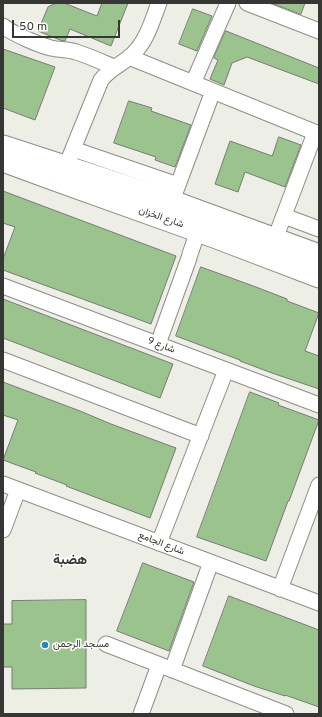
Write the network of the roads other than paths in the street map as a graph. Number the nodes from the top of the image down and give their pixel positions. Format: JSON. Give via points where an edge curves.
{"nodes":[{"id":1,"x":159,"y":3,"type":"edge"},
{"id":2,"x":228,"y":3,"type":"edge"},
{"id":3,"x":247,"y":3,"type":"edge"},
{"id":4,"x":3,"y":26,"type":"edge"},
{"id":5,"x":319,"y":31,"type":"edge"},
{"id":6,"x":130,"y":57,"type":"junction"},
{"id":7,"x":114,"y":67,"type":"junction"},
{"id":8,"x":193,"y":83,"type":"junction"},
{"id":9,"x":213,"y":91,"type":"junction"},
{"id":10,"x":317,"y":134,"type":"edge"},
{"id":11,"x":3,"y":146,"type":"edge"},
{"id":12,"x":3,"y":161,"type":"edge"},
{"id":13,"x":66,"y":166,"type":"junction"},
{"id":14,"x":175,"y":193,"type":"junction"},
{"id":15,"x":284,"y":216,"type":"junction"},
{"id":16,"x":319,"y":229,"type":"edge"},
{"id":17,"x":198,"y":231,"type":"junction"},
{"id":18,"x":275,"y":239,"type":"junction"},
{"id":19,"x":319,"y":255,"type":"edge"},
{"id":20,"x":319,"y":277,"type":"edge"},
{"id":21,"x":3,"y":286,"type":"edge"},
{"id":22,"x":158,"y":344,"type":"junction"},
{"id":23,"x":3,"y":360,"type":"edge"},
{"id":24,"x":226,"y":370,"type":"junction"},
{"id":25,"x":319,"y":405,"type":"edge"},
{"id":26,"x":201,"y":436,"type":"junction"},
{"id":27,"x":3,"y":484,"type":"edge"},
{"id":28,"x":319,"y":485,"type":"edge"},
{"id":29,"x":18,"y":490,"type":"junction"},
{"id":30,"x":3,"y":530,"type":"edge"},
{"id":31,"x":159,"y":543,"type":"junction"},
{"id":32,"x":211,"y":562,"type":"junction"},
{"id":33,"x":280,"y":588,"type":"junction"},
{"id":34,"x":319,"y":603,"type":"edge"},
{"id":35,"x":106,"y":644,"type":"dead end"},
{"id":36,"x":166,"y":667,"type":"junction"},
{"id":37,"x":252,"y":708,"type":"edge"},
{"id":38,"x":141,"y":714,"type":"edge"},
{"id":39,"x":286,"y":714,"type":"edge"}],
"edges":[{"from":1,"to":6,"type":"street","via":[[145,38]]},
{"from":2,"to":8,"type":"street"},
{"from":3,"to":5,"type":"street"},
{"from":4,"to":7,"type":"street","via":[[11,32],[50,48],[77,52]]},
{"from":6,"to":7,"type":"street"},
{"from":6,"to":8,"type":"street"},
{"from":7,"to":13,"type":"street","via":[[101,80]]},
{"from":8,"to":9,"type":"street"},
{"from":9,"to":10,"type":"street"},
{"from":9,"to":14,"type":"street"},
{"from":10,"to":15,"type":"street"},
{"from":11,"to":13,"type":"main road","name":"شارع الخزان"},
{"from":12,"to":13,"type":"main road","name":"شارع الخزان"},
{"from":13,"to":14,"type":"main road","name":"شارع الخزان"},
{"from":13,"to":17,"type":"main road","name":"شارع الخزان"},
{"from":14,"to":18,"type":"main road","name":"شارع الخزان"},
{"from":15,"to":16,"type":"street"},
{"from":15,"to":18,"type":"street"},
{"from":17,"to":20,"type":"main road","name":"شارع الخزان"},
{"from":17,"to":22,"type":"street"},
{"from":18,"to":19,"type":"main road","name":"شارع الخزان"},
{"from":21,"to":22,"type":"street","name":"شارع 9"},
{"from":22,"to":24,"type":"street","name":"شارع 9"},
{"from":23,"to":26,"type":"street"},
{"from":24,"to":25,"type":"street","name":"شارع 9"},
{"from":24,"to":26,"type":"street"},
{"from":26,"to":31,"type":"street"},
{"from":27,"to":29,"type":"street","name":"شارع الجامع"},
{"from":28,"to":33,"type":"street"},
{"from":29,"to":30,"type":"street"},
{"from":29,"to":31,"type":"street","name":"شارع الجامع"},
{"from":31,"to":32,"type":"street","name":"شارع الجامع"},
{"from":32,"to":33,"type":"street","name":"شارع الجامع"},
{"from":32,"to":36,"type":"street"},
{"from":33,"to":34,"type":"street","name":"شارع الجامع"},
{"from":35,"to":36,"type":"street"},
{"from":36,"to":37,"type":"street"},
{"from":36,"to":38,"type":"street"},
{"from":37,"to":39,"type":"street"}]}
